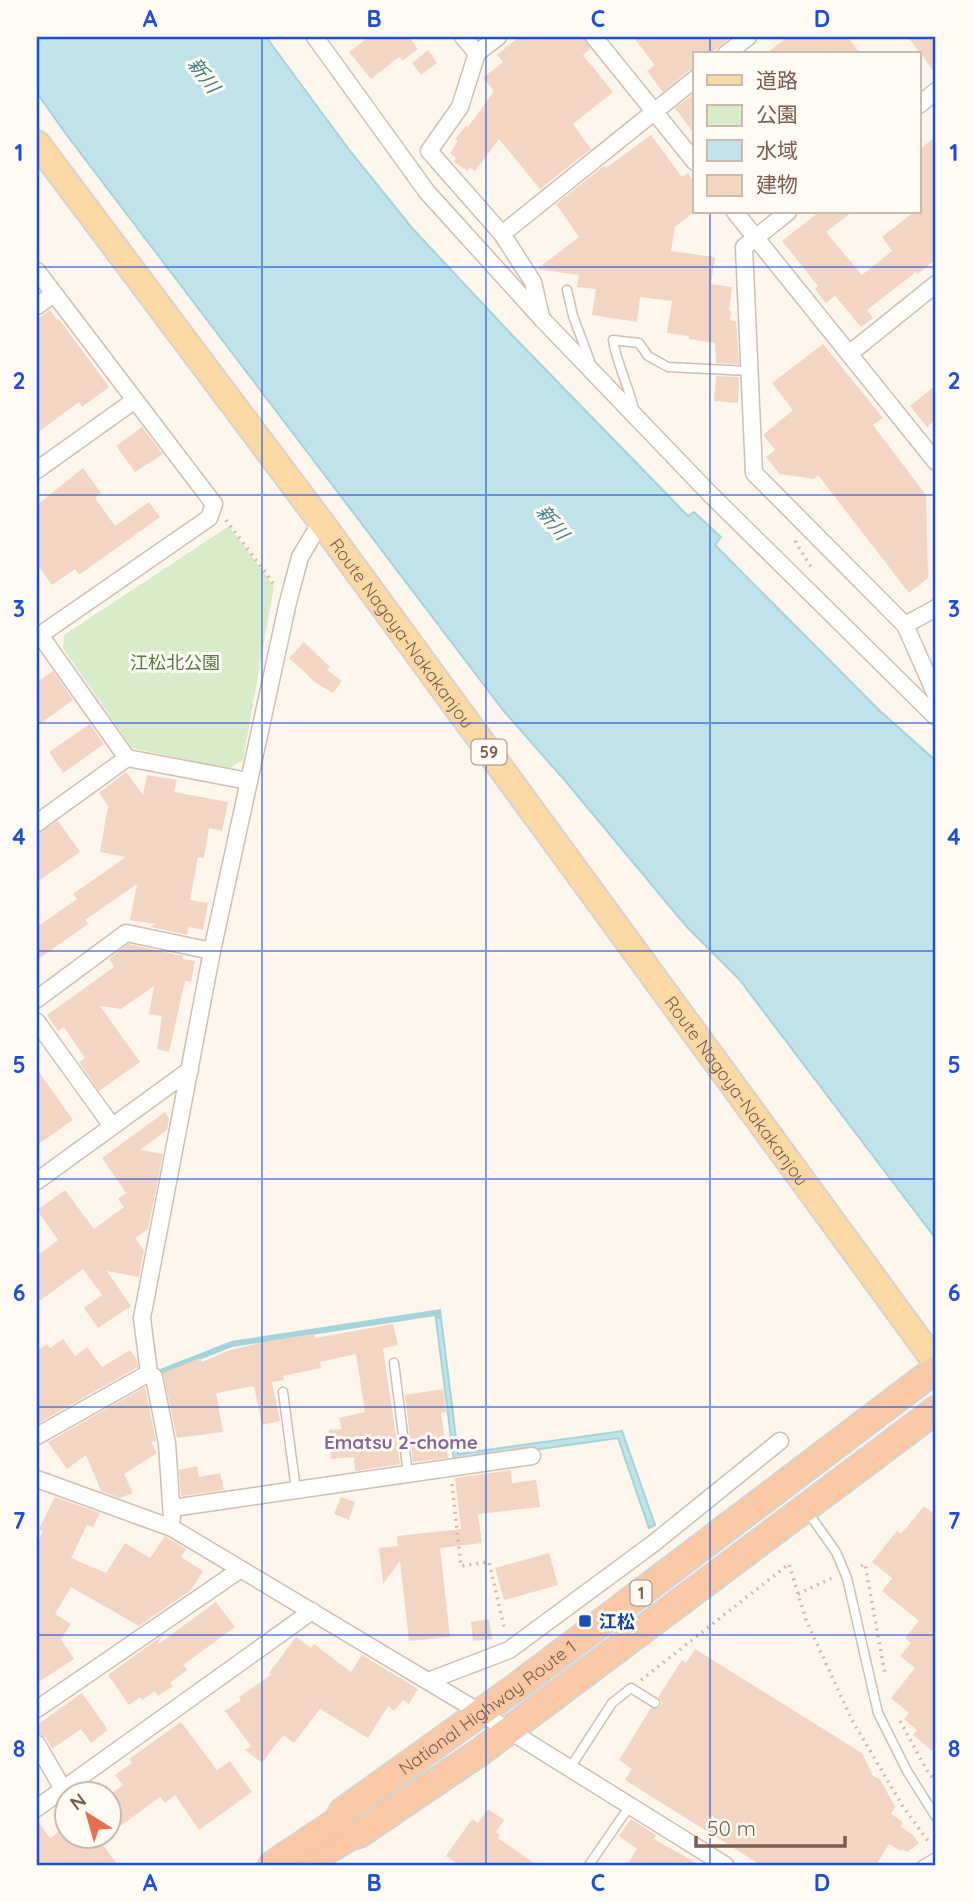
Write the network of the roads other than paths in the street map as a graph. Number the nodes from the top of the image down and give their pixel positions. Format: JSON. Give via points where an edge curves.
{"nodes":[{"id":1,"x":314,"y":37,"type":"edge"},
{"id":2,"x":463,"y":37,"type":"edge"},
{"id":3,"x":498,"y":37,"type":"edge"},
{"id":4,"x":594,"y":37,"type":"edge"},
{"id":5,"x":748,"y":37,"type":"edge"},
{"id":6,"x":729,"y":52,"type":"edge"},
{"id":7,"x":477,"y":53,"type":"junction"},
{"id":8,"x":693,"y":81,"type":"edge"},
{"id":9,"x":936,"y":91,"type":"edge"},
{"id":10,"x":920,"y":104,"type":"edge"},
{"id":11,"x":654,"y":112,"type":"junction"},
{"id":12,"x":37,"y":143,"type":"edge"},
{"id":13,"x":693,"y":160,"type":"edge"},
{"id":14,"x":737,"y":214,"type":"edge"},
{"id":15,"x":786,"y":214,"type":"edge"},
{"id":16,"x":502,"y":234,"type":"junction"},
{"id":17,"x":756,"y":238,"type":"junction"},
{"id":18,"x":37,"y":271,"type":"edge"},
{"id":19,"x":936,"y":285,"type":"edge"},
{"id":20,"x":567,"y":290,"type":"dead end"},
{"id":21,"x":54,"y":294,"type":"junction"},
{"id":22,"x":37,"y":306,"type":"edge"},
{"id":23,"x":542,"y":319,"type":"junction"},
{"id":24,"x":849,"y":354,"type":"junction"},
{"id":25,"x":749,"y":371,"type":"junction"},
{"id":26,"x":594,"y":373,"type":"junction"},
{"id":27,"x":135,"y":400,"type":"junction"},
{"id":28,"x":636,"y":417,"type":"junction"},
{"id":29,"x":936,"y":462,"type":"edge"},
{"id":30,"x":37,"y":470,"type":"edge"},
{"id":31,"x":321,"y":523,"type":"junction"},
{"id":32,"x":936,"y":606,"type":"edge"},
{"id":33,"x":905,"y":625,"type":"junction"},
{"id":34,"x":38,"y":636,"type":"edge"},
{"id":35,"x":936,"y":695,"type":"edge"},
{"id":36,"x":936,"y":717,"type":"edge"},
{"id":37,"x":127,"y":758,"type":"junction"},
{"id":38,"x":248,"y":781,"type":"junction"},
{"id":39,"x":37,"y":823,"type":"edge"},
{"id":40,"x":212,"y":951,"type":"junction"},
{"id":41,"x":37,"y":999,"type":"edge"},
{"id":42,"x":37,"y":1021,"type":"edge"},
{"id":43,"x":190,"y":1070,"type":"junction"},
{"id":44,"x":112,"y":1126,"type":"junction"},
{"id":45,"x":37,"y":1181,"type":"edge"},
{"id":46,"x":394,"y":1363,"type":"dead end"},
{"id":47,"x":936,"y":1363,"type":"edge"},
{"id":48,"x":936,"y":1369,"type":"edge"},
{"id":49,"x":149,"y":1373,"type":"junction"},
{"id":50,"x":283,"y":1392,"type":"dead end"},
{"id":51,"x":936,"y":1410,"type":"edge"},
{"id":52,"x":37,"y":1436,"type":"edge"},
{"id":53,"x":780,"y":1441,"type":"dead end"},
{"id":54,"x":532,"y":1456,"type":"dead end"},
{"id":55,"x":408,"y":1474,"type":"junction"},
{"id":56,"x":37,"y":1479,"type":"edge"},
{"id":57,"x":296,"y":1490,"type":"junction"},
{"id":58,"x":172,"y":1508,"type":"junction"},
{"id":59,"x":805,"y":1508,"type":"junction"},
{"id":60,"x":172,"y":1528,"type":"junction"},
{"id":61,"x":241,"y":1569,"type":"junction"},
{"id":62,"x":312,"y":1611,"type":"junction"},
{"id":63,"x":428,"y":1681,"type":"junction"},
{"id":64,"x":655,"y":1703,"type":"dead end"},
{"id":65,"x":37,"y":1709,"type":"edge"},
{"id":66,"x":481,"y":1713,"type":"junction"},
{"id":67,"x":510,"y":1730,"type":"junction"},
{"id":68,"x":37,"y":1744,"type":"edge"},
{"id":69,"x":569,"y":1770,"type":"junction"},
{"id":70,"x":58,"y":1780,"type":"edge"},
{"id":71,"x":76,"y":1780,"type":"edge"},
{"id":72,"x":52,"y":1797,"type":"edge"},
{"id":73,"x":629,"y":1807,"type":"junction"},
{"id":74,"x":37,"y":1808,"type":"edge"},
{"id":75,"x":342,"y":1812,"type":"junction"},
{"id":76,"x":936,"y":1817,"type":"edge"},
{"id":77,"x":359,"y":1834,"type":"junction"},
{"id":78,"x":936,"y":1857,"type":"edge"},
{"id":79,"x":249,"y":1865,"type":"edge"},
{"id":80,"x":272,"y":1865,"type":"edge"},
{"id":81,"x":303,"y":1865,"type":"edge"},
{"id":82,"x":323,"y":1865,"type":"edge"},
{"id":83,"x":589,"y":1865,"type":"edge"},
{"id":84,"x":725,"y":1865,"type":"edge"},
{"id":85,"x":922,"y":1865,"type":"edge"}],
"edges":[{"from":1,"to":23,"type":"street","via":[[427,192]]},
{"from":2,"to":7,"type":"street"},
{"from":3,"to":7,"type":"street"},
{"from":4,"to":11,"type":"street"},
{"from":5,"to":6,"type":"street"},
{"from":7,"to":16,"type":"street","via":[[460,107],[429,151]]},
{"from":8,"to":11,"type":"street"},
{"from":9,"to":10,"type":"street"},
{"from":11,"to":13,"type":"street"},
{"from":11,"to":16,"type":"street"},
{"from":12,"to":31,"type":"main road","name":"Route Nagoya-Nakakanjou","number":"59"},
{"from":14,"to":17,"type":"street"},
{"from":15,"to":17,"type":"street"},
{"from":16,"to":23,"type":"street","via":[[533,282]]},
{"from":17,"to":24,"type":"street"},
{"from":17,"to":25,"type":"street","via":[[744,247]]},
{"from":18,"to":21,"type":"street"},
{"from":19,"to":24,"type":"street"},
{"from":20,"to":26,"type":"lane"},
{"from":21,"to":22,"type":"street"},
{"from":21,"to":27,"type":"street"},
{"from":23,"to":26,"type":"street"},
{"from":24,"to":29,"type":"street"},
{"from":25,"to":28,"type":"lane","via":[[668,367],[648,356],[639,343],[613,341]]},
{"from":25,"to":33,"type":"street","via":[[754,473]]},
{"from":26,"to":28,"type":"street"},
{"from":27,"to":30,"type":"street"},
{"from":27,"to":34,"type":"street","via":[[214,504],[209,518]]},
{"from":28,"to":36,"type":"street"},
{"from":31,"to":38,"type":"street","via":[[300,558]]},
{"from":31,"to":47,"type":"main road","name":"Route Nagoya-Nakakanjou","number":"59"},
{"from":32,"to":33,"type":"street"},
{"from":33,"to":35,"type":"street"},
{"from":34,"to":37,"type":"street"},
{"from":37,"to":38,"type":"street"},
{"from":37,"to":39,"type":"street"},
{"from":38,"to":40,"type":"street"},
{"from":40,"to":41,"type":"street","via":[[126,933]]},
{"from":40,"to":43,"type":"street"},
{"from":42,"to":44,"type":"street"},
{"from":43,"to":44,"type":"street"},
{"from":43,"to":49,"type":"street","via":[[142,1318]]},
{"from":44,"to":45,"type":"street"},
{"from":46,"to":55,"type":"lane"},
{"from":48,"to":66,"type":"highway","name":"National Highway Route 1","number":"1"},
{"from":49,"to":52,"type":"street"},
{"from":49,"to":58,"type":"street","via":[[154,1377],[167,1443]]},
{"from":50,"to":57,"type":"lane"},
{"from":51,"to":59,"type":"highway","name":"National Highway Route 1","number":"1"},
{"from":53,"to":63,"type":"street","via":[[654,1543],[509,1650]]},
{"from":54,"to":55,"type":"street"},
{"from":55,"to":57,"type":"street"},
{"from":56,"to":60,"type":"street"},
{"from":57,"to":58,"type":"street"},
{"from":58,"to":60,"type":"street"},
{"from":59,"to":67,"type":"highway","name":"National Highway Route 1","number":"1"},
{"from":59,"to":76,"type":"lane","via":[[848,1578],[878,1713]]},
{"from":60,"to":61,"type":"street"},
{"from":61,"to":62,"type":"street"},
{"from":61,"to":65,"type":"street"},
{"from":62,"to":63,"type":"street"},
{"from":62,"to":71,"type":"street"},
{"from":63,"to":66,"type":"street"},
{"from":64,"to":69,"type":"lane","via":[[631,1688],[612,1703]]},
{"from":66,"to":67,"type":"street"},
{"from":66,"to":75,"type":"highway","name":"National Highway Route 1","number":"1"},
{"from":67,"to":69,"type":"street"},
{"from":67,"to":77,"type":"highway","name":"National Highway Route 1","number":"1"},
{"from":68,"to":70,"type":"street"},
{"from":69,"to":73,"type":"street"},
{"from":72,"to":74,"type":"street"},
{"from":73,"to":83,"type":"lane"},
{"from":73,"to":84,"type":"street"},
{"from":75,"to":79,"type":"highway","number":"1","via":[[332,1813]]},
{"from":75,"to":80,"type":"highway","name":"National Highway Route 1","number":"1","via":[[338,1821]]},
{"from":77,"to":81,"type":"highway","name":"National Highway Route 1","number":"1"},
{"from":77,"to":82,"type":"highway","number":"1","via":[[356,1844]]},
{"from":78,"to":85,"type":"lane"}]}
